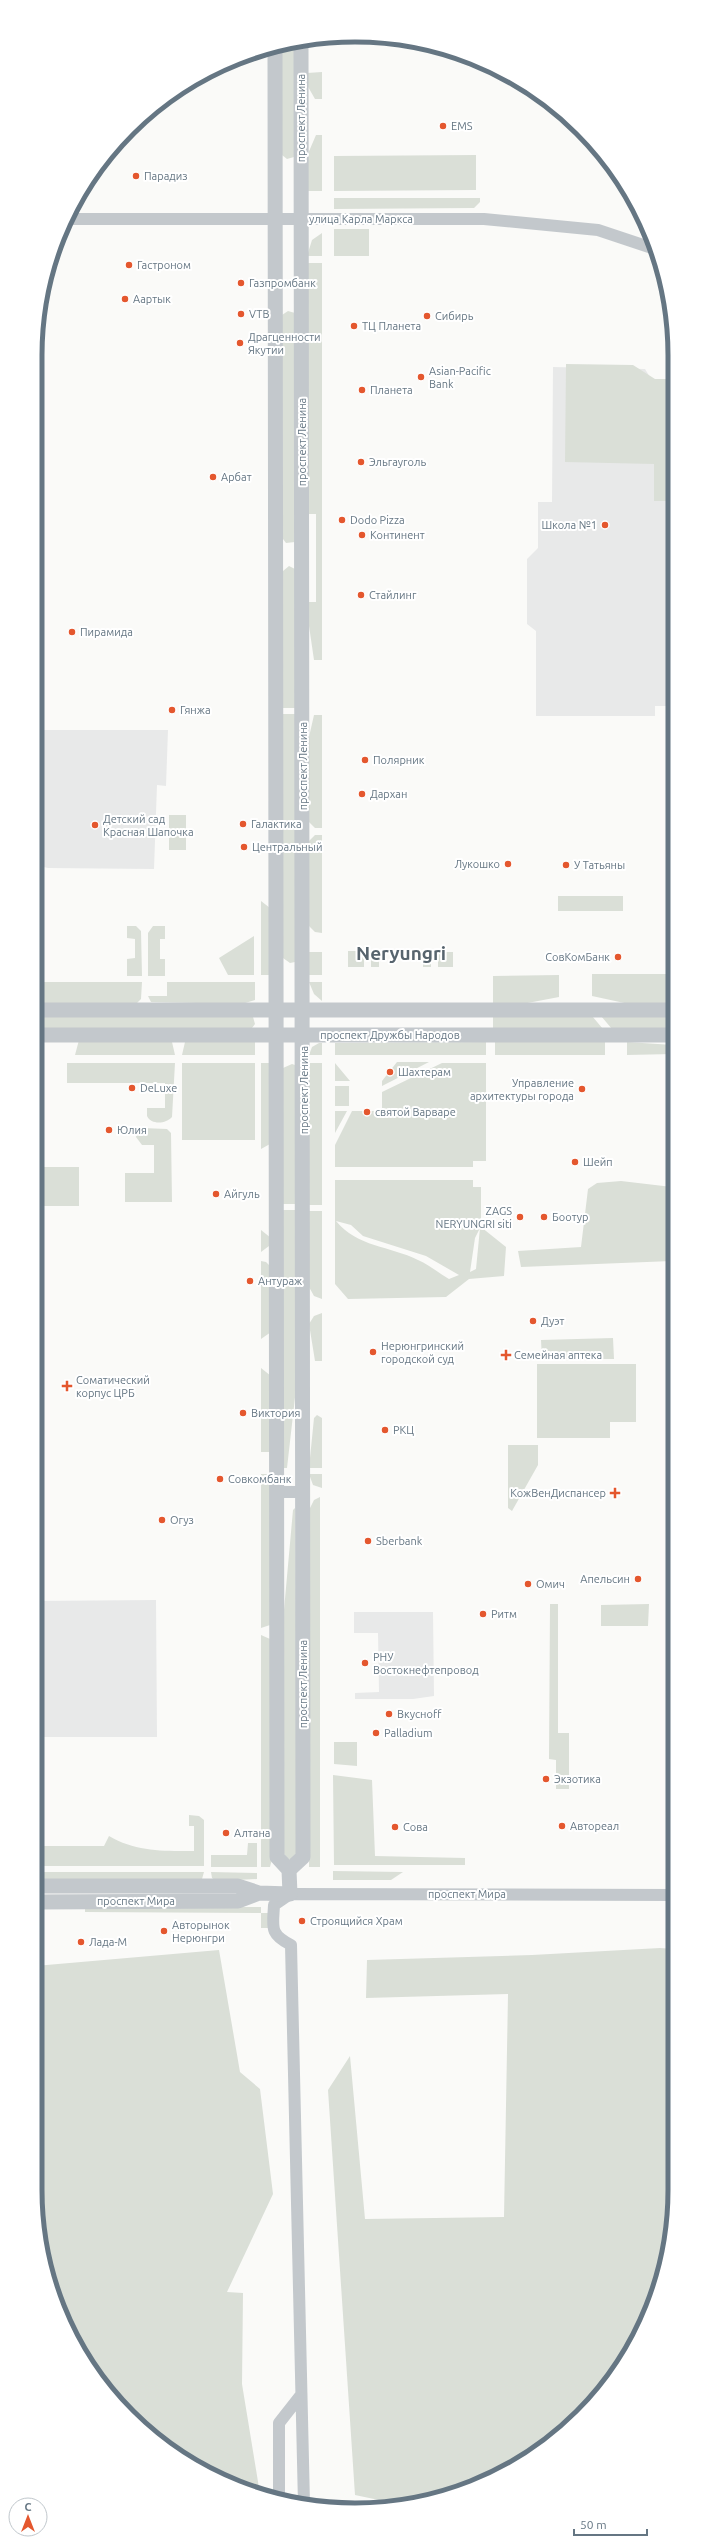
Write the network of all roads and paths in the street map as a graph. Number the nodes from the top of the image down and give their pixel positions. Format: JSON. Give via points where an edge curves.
{"nodes":[{"id":1,"x":301,"y":47,"type":"edge"},
{"id":2,"x":275,"y":53,"type":"edge"},
{"id":3,"x":73,"y":219,"type":"edge"},
{"id":4,"x":301,"y":219,"type":"junction"},
{"id":5,"x":276,"y":220,"type":"junction"},
{"id":6,"x":648,"y":247,"type":"edge"},
{"id":7,"x":42,"y":1010,"type":"edge"},
{"id":8,"x":277,"y":1010,"type":"junction"},
{"id":9,"x":304,"y":1010,"type":"junction"},
{"id":10,"x":668,"y":1010,"type":"edge"},
{"id":11,"x":42,"y":1035,"type":"edge"},
{"id":12,"x":277,"y":1035,"type":"junction"},
{"id":13,"x":668,"y":1035,"type":"edge"},
{"id":14,"x":304,"y":1036,"type":"junction"},
{"id":15,"x":277,"y":1492,"type":"junction"},
{"id":16,"x":303,"y":1492,"type":"junction"},
{"id":17,"x":289,"y":1870,"type":"junction"},
{"id":18,"x":42,"y":1886,"type":"edge"},
{"id":19,"x":259,"y":1893,"type":"junction"},
{"id":20,"x":290,"y":1894,"type":"junction"},
{"id":21,"x":668,"y":1895,"type":"edge"},
{"id":22,"x":42,"y":1902,"type":"edge"},
{"id":23,"x":301,"y":2395,"type":"junction"},
{"id":24,"x":280,"y":2493,"type":"edge"},
{"id":25,"x":304,"y":2498,"type":"edge"}],
"edges":[{"from":1,"to":4,"type":"street","name":"проспект Ленина"},
{"from":2,"to":5,"type":"street"},
{"from":3,"to":5,"type":"street","name":"улица Карла Маркса"},
{"from":4,"to":5,"type":"street","name":"улица Карла Маркса"},
{"from":4,"to":6,"type":"street","name":"улица Карла Маркса","via":[[484,219],[538,223],[598,230]]},
{"from":4,"to":9,"type":"street","name":"проспект Ленина"},
{"from":5,"to":8,"type":"street"},
{"from":7,"to":8,"type":"street"},
{"from":8,"to":9,"type":"street"},
{"from":8,"to":12,"type":"street"},
{"from":9,"to":10,"type":"street"},
{"from":9,"to":14,"type":"street","name":"проспект Ленина"},
{"from":11,"to":12,"type":"street","name":"проспект Дружбы Народов"},
{"from":12,"to":14,"type":"street","name":"проспект Дружбы Народов"},
{"from":12,"to":15,"type":"street"},
{"from":13,"to":14,"type":"street","name":"проспект Дружбы Народов"},
{"from":14,"to":16,"type":"street","name":"проспект Ленина"},
{"from":15,"to":16,"type":"street"},
{"from":15,"to":17,"type":"street","via":[[277,1857]]},
{"from":16,"to":17,"type":"street","name":"проспект Ленина","via":[[303,1857]]},
{"from":17,"to":20,"type":"street"},
{"from":18,"to":19,"type":"street","name":"проспект Мира","via":[[238,1886]]},
{"from":19,"to":20,"type":"street","name":"проспект Мира"},
{"from":19,"to":22,"type":"street","name":"проспект Мира","via":[[238,1901]]},
{"from":20,"to":21,"type":"street","name":"проспект Мира"},
{"from":20,"to":23,"type":"street","via":[[274,1905],[273,1932],[278,1939],[291,1944]]},
{"from":23,"to":24,"type":"street","via":[[279,2423]]},
{"from":23,"to":25,"type":"street"}]}
